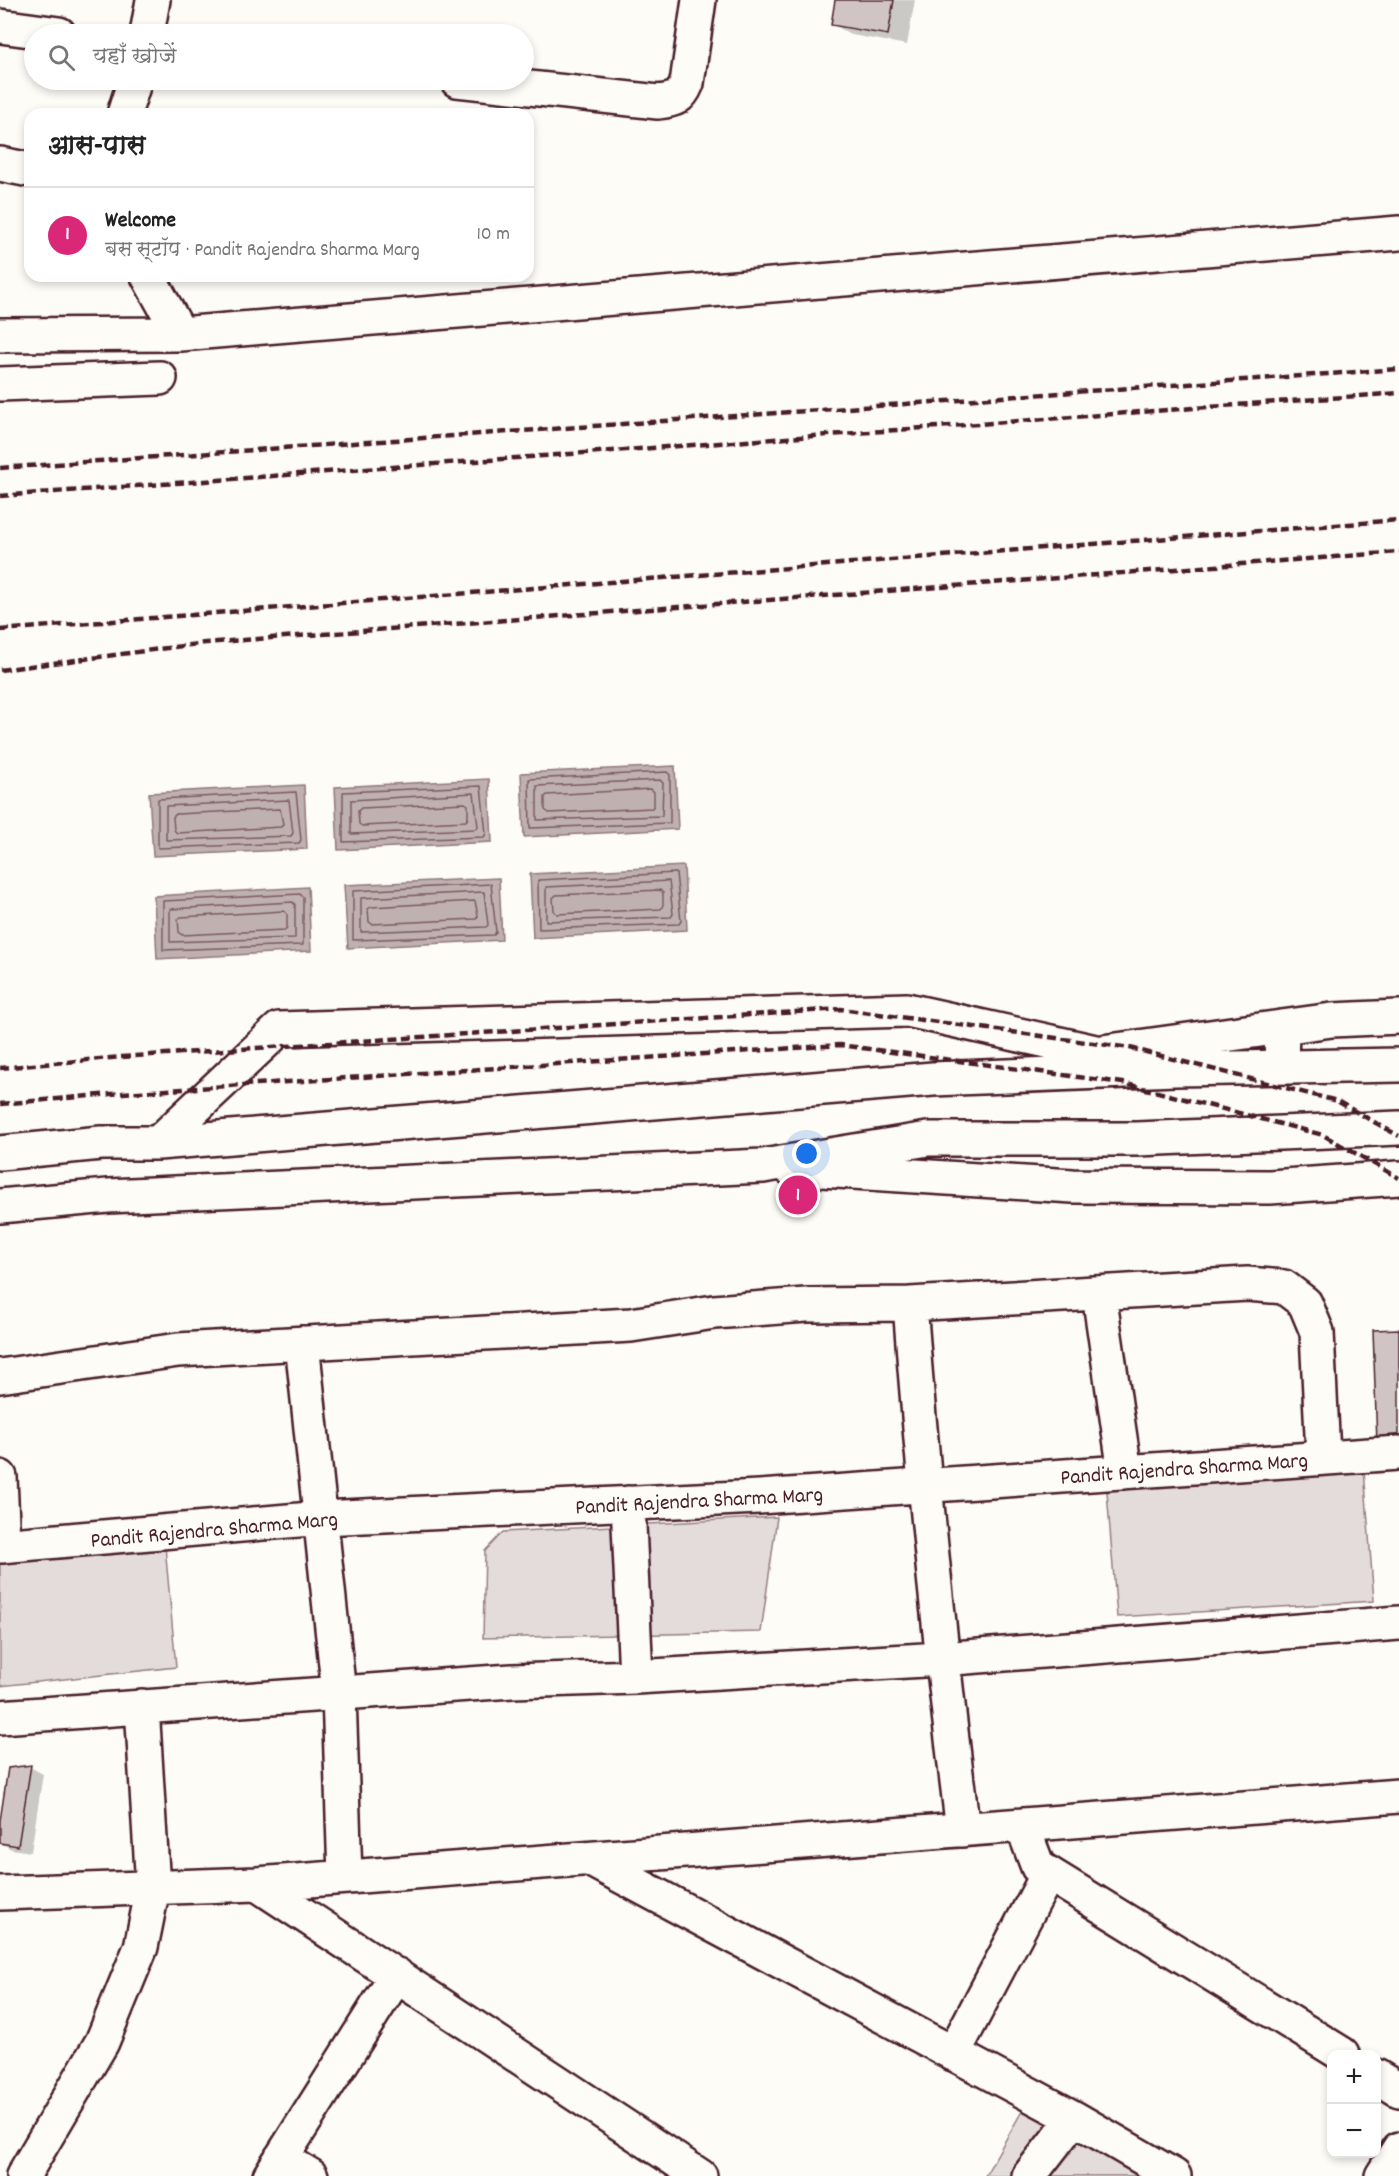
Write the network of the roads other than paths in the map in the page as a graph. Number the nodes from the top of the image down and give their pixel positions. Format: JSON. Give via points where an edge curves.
{"nodes":[{"id":1,"x":153,"y":0,"type":"edge"},
{"id":2,"x":699,"y":0,"type":"edge"},
{"id":3,"x":149,"y":24,"type":"edge"},
{"id":4,"x":0,"y":26,"type":"edge"},
{"id":5,"x":24,"y":29,"type":"edge"},
{"id":6,"x":534,"y":88,"type":"edge"},
{"id":7,"x":132,"y":90,"type":"edge"},
{"id":8,"x":126,"y":108,"type":"edge"},
{"id":9,"x":0,"y":164,"type":"edge"},
{"id":10,"x":24,"y":169,"type":"edge"},
{"id":11,"x":1399,"y":233,"type":"edge"},
{"id":12,"x":154,"y":286,"type":"edge"},
{"id":13,"x":180,"y":334,"type":"junction"},
{"id":14,"x":0,"y":335,"type":"edge"},
{"id":15,"x":160,"y":378,"type":"dead end"},
{"id":16,"x":0,"y":384,"type":"edge"},
{"id":17,"x":1399,"y":1017,"type":"edge"},
{"id":18,"x":1282,"y":1027,"type":"junction"},
{"id":19,"x":1098,"y":1052,"type":"junction"},
{"id":20,"x":1390,"y":1065,"type":"edge"},
{"id":21,"x":1281,"y":1067,"type":"junction"},
{"id":22,"x":1175,"y":1069,"type":"junction"},
{"id":23,"x":933,"y":1079,"type":"junction"},
{"id":24,"x":1399,"y":1128,"type":"edge"},
{"id":25,"x":158,"y":1143,"type":"junction"},
{"id":26,"x":0,"y":1153,"type":"edge"},
{"id":27,"x":763,"y":1166,"type":"junction"},
{"id":28,"x":1399,"y":1178,"type":"edge"},
{"id":29,"x":0,"y":1206,"type":"edge"},
{"id":30,"x":1100,"y":1294,"type":"junction"},
{"id":31,"x":910,"y":1304,"type":"junction"},
{"id":32,"x":302,"y":1343,"type":"junction"},
{"id":33,"x":0,"y":1376,"type":"edge"},
{"id":34,"x":1399,"y":1453,"type":"edge"},
{"id":35,"x":1323,"y":1456,"type":"junction"},
{"id":36,"x":1125,"y":1472,"type":"junction"},
{"id":37,"x":0,"y":1477,"type":"edge"},
{"id":38,"x":924,"y":1484,"type":"junction"},
{"id":39,"x":628,"y":1503,"type":"junction"},
{"id":40,"x":322,"y":1518,"type":"junction"},
{"id":41,"x":1,"y":1546,"type":"edge"},
{"id":42,"x":1399,"y":1623,"type":"edge"},
{"id":43,"x":941,"y":1659,"type":"junction"},
{"id":44,"x":636,"y":1677,"type":"junction"},
{"id":45,"x":339,"y":1694,"type":"junction"},
{"id":46,"x":142,"y":1706,"type":"junction"},
{"id":47,"x":0,"y":1717,"type":"edge"},
{"id":48,"x":1399,"y":1796,"type":"edge"},
{"id":49,"x":1022,"y":1825,"type":"junction"},
{"id":50,"x":963,"y":1830,"type":"junction"},
{"id":51,"x":591,"y":1860,"type":"junction"},
{"id":52,"x":1048,"y":1874,"type":"junction"},
{"id":53,"x":345,"y":1877,"type":"junction"},
{"id":54,"x":257,"y":1884,"type":"junction"},
{"id":55,"x":153,"y":1888,"type":"junction"},
{"id":56,"x":0,"y":1893,"type":"edge"},
{"id":57,"x":397,"y":1975,"type":"junction"},
{"id":58,"x":1334,"y":2050,"type":"edge"},
{"id":59,"x":953,"y":2054,"type":"junction"},
{"id":60,"x":1381,"y":2079,"type":"edge"},
{"id":61,"x":1399,"y":2090,"type":"edge"},
{"id":62,"x":1074,"y":2118,"type":"junction"},
{"id":63,"x":1399,"y":2149,"type":"edge"},
{"id":64,"x":276,"y":2167,"type":"edge"},
{"id":65,"x":23,"y":2176,"type":"edge"},
{"id":66,"x":311,"y":2176,"type":"edge"},
{"id":67,"x":700,"y":2176,"type":"edge"},
{"id":68,"x":1029,"y":2176,"type":"edge"},
{"id":69,"x":1174,"y":2176,"type":"edge"},
{"id":70,"x":1382,"y":2176,"type":"edge"}],
"edges":[{"from":1,"to":3,"type":"main road"},
{"from":2,"to":6,"type":"main road","via":[[687,83],[682,95],[673,100],[658,102]]},
{"from":4,"to":5,"type":"main road"},
{"from":7,"to":8,"type":"main road"},
{"from":9,"to":10,"type":"main road"},
{"from":11,"to":13,"type":"main road"},
{"from":12,"to":13,"type":"main road"},
{"from":13,"to":14,"type":"main road"},
{"from":15,"to":16,"type":"main road"},
{"from":17,"to":18,"type":"main road"},
{"from":18,"to":19,"type":"main road"},
{"from":18,"to":21,"type":"main road"},
{"from":19,"to":22,"type":"main road"},
{"from":19,"to":23,"type":"main road"},
{"from":19,"to":25,"type":"main road","via":[[907,1010],[279,1029]]},
{"from":20,"to":21,"type":"main road"},
{"from":21,"to":22,"type":"main road"},
{"from":22,"to":23,"type":"main road"},
{"from":23,"to":25,"type":"main road"},
{"from":24,"to":27,"type":"main road","via":[[1137,1139],[928,1139]]},
{"from":25,"to":26,"type":"main road","via":[[101,1143]]},
{"from":27,"to":28,"type":"main road","via":[[1073,1186],[1270,1186]]},
{"from":27,"to":29,"type":"main road","via":[[108,1196]]},
{"from":30,"to":31,"type":"main road"},
{"from":30,"to":35,"type":"main road","via":[[1247,1284],[1284,1287],[1305,1303],[1317,1332]]},
{"from":30,"to":36,"type":"main road"},
{"from":31,"to":32,"type":"main road","via":[[806,1305],[714,1312],[631,1325]]},
{"from":31,"to":38,"type":"main road"},
{"from":32,"to":33,"type":"main road","via":[[178,1350]]},
{"from":32,"to":40,"type":"main road"},
{"from":34,"to":35,"type":"main road","name":"Pandit Rajendra Sharma Marg"},
{"from":35,"to":36,"type":"main road","name":"Pandit Rajendra Sharma Marg"},
{"from":36,"to":38,"type":"main road","name":"Pandit Rajendra Sharma Marg"},
{"from":37,"to":41,"type":"main road"},
{"from":38,"to":39,"type":"main road","name":"Pandit Rajendra Sharma Marg"},
{"from":38,"to":43,"type":"main road"},
{"from":39,"to":40,"type":"main road","name":"Pandit Rajendra Sharma Marg"},
{"from":39,"to":44,"type":"main road"},
{"from":40,"to":41,"type":"main road","name":"Pandit Rajendra Sharma Marg"},
{"from":40,"to":45,"type":"main road"},
{"from":42,"to":43,"type":"main road"},
{"from":43,"to":44,"type":"main road"},
{"from":43,"to":50,"type":"main road"},
{"from":44,"to":45,"type":"main road","via":[[512,1681]]},
{"from":45,"to":46,"type":"main road"},
{"from":45,"to":53,"type":"main road"},
{"from":46,"to":47,"type":"main road"},
{"from":46,"to":55,"type":"main road"},
{"from":48,"to":49,"type":"main road"},
{"from":49,"to":50,"type":"main road"},
{"from":49,"to":52,"type":"main road","via":[[1038,1867]]},
{"from":50,"to":51,"type":"main road"},
{"from":51,"to":53,"type":"main road"},
{"from":51,"to":59,"type":"main road"},
{"from":52,"to":58,"type":"main road"},
{"from":52,"to":59,"type":"main road"},
{"from":53,"to":54,"type":"main road"},
{"from":54,"to":55,"type":"main road"},
{"from":54,"to":57,"type":"main road"},
{"from":55,"to":56,"type":"main road"},
{"from":55,"to":65,"type":"main road","via":[[141,1947],[111,2022]]},
{"from":57,"to":64,"type":"main road"},
{"from":57,"to":67,"type":"main road"},
{"from":59,"to":62,"type":"main road"},
{"from":60,"to":61,"type":"main road"},
{"from":62,"to":68,"type":"main road"},
{"from":62,"to":69,"type":"main road"},
{"from":63,"to":70,"type":"main road"},
{"from":64,"to":66,"type":"main road"}]}
